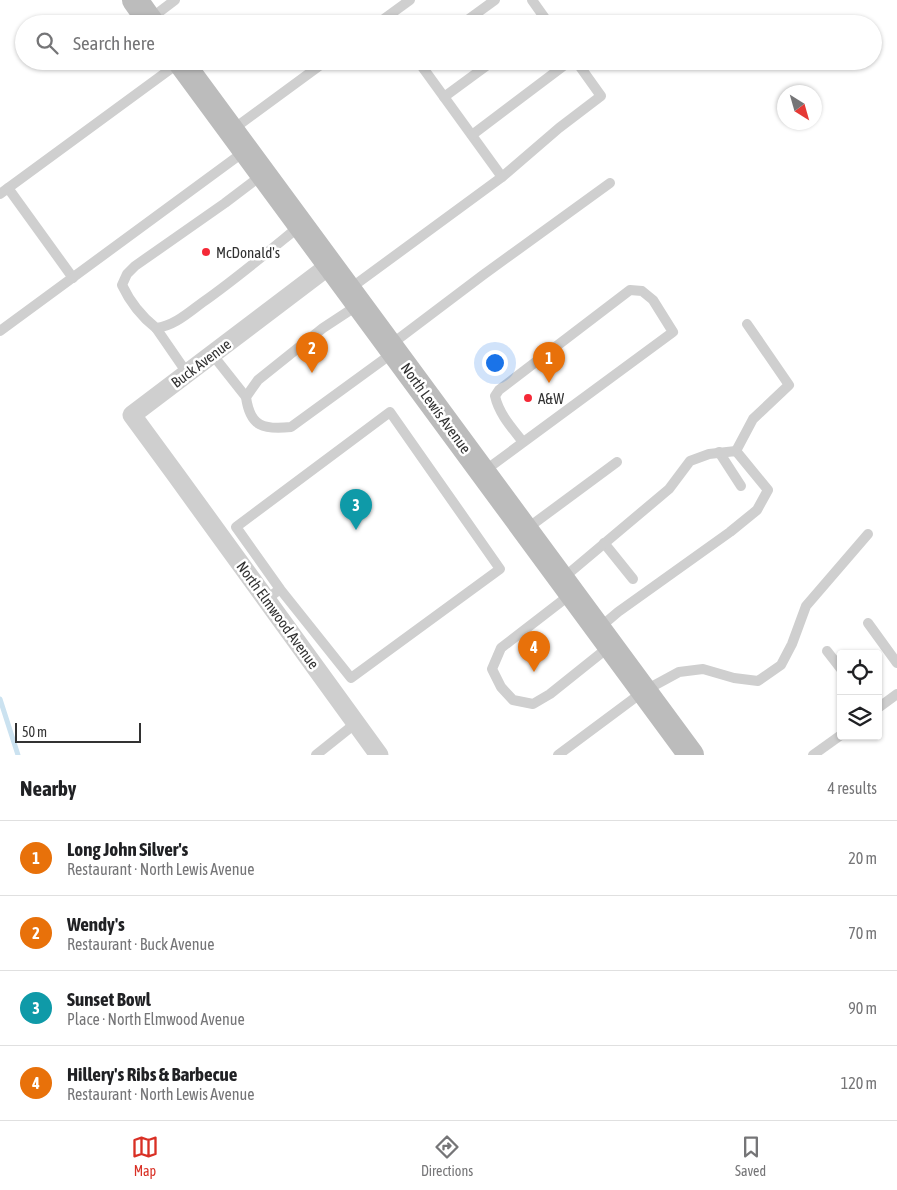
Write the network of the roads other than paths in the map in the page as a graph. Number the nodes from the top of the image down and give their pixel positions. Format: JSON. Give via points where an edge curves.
{"nodes":[{"id":1,"x":175,"y":0,"type":"edge"},
{"id":2,"x":410,"y":0,"type":"edge"},
{"id":3,"x":495,"y":0,"type":"edge"},
{"id":4,"x":532,"y":0,"type":"edge"},
{"id":5,"x":145,"y":14,"type":"edge"},
{"id":6,"x":393,"y":15,"type":"edge"},
{"id":7,"x":474,"y":15,"type":"edge"},
{"id":8,"x":541,"y":15,"type":"edge"},
{"id":9,"x":169,"y":70,"type":"edge"},
{"id":10,"x":186,"y":70,"type":"edge"},
{"id":11,"x":316,"y":70,"type":"edge"},
{"id":12,"x":424,"y":70,"type":"edge"},
{"id":13,"x":481,"y":70,"type":"edge"},
{"id":14,"x":558,"y":70,"type":"edge"},
{"id":15,"x":582,"y":70,"type":"edge"},
{"id":16,"x":444,"y":97,"type":"junction"},
{"id":17,"x":472,"y":135,"type":"junction"},
{"id":18,"x":238,"y":141,"type":"junction"},
{"id":19,"x":263,"y":174,"type":"junction"},
{"id":20,"x":502,"y":177,"type":"junction"},
{"id":21,"x":610,"y":183,"type":"dead end"},
{"id":22,"x":4,"y":191,"type":"edge"},
{"id":23,"x":301,"y":225,"type":"junction"},
{"id":24,"x":330,"y":265,"type":"junction"},
{"id":25,"x":73,"y":278,"type":"junction"},
{"id":26,"x":354,"y":297,"type":"junction"},
{"id":27,"x":747,"y":324,"type":"dead end"},
{"id":28,"x":156,"y":328,"type":"junction"},
{"id":29,"x":0,"y":331,"type":"edge"},
{"id":30,"x":392,"y":349,"type":"junction"},
{"id":31,"x":212,"y":354,"type":"junction"},
{"id":32,"x":187,"y":373,"type":"junction"},
{"id":33,"x":246,"y":397,"type":"junction"},
{"id":34,"x":523,"y":442,"type":"junction"},
{"id":35,"x":736,"y":451,"type":"junction"},
{"id":36,"x":718,"y":452,"type":"junction"},
{"id":37,"x":617,"y":462,"type":"dead end"},
{"id":38,"x":482,"y":472,"type":"junction"},
{"id":39,"x":176,"y":475,"type":"joint"},
{"id":40,"x":741,"y":486,"type":"dead end"},
{"id":41,"x":525,"y":530,"type":"junction"},
{"id":42,"x":868,"y":534,"type":"dead end"},
{"id":43,"x":604,"y":543,"type":"junction"},
{"id":44,"x":633,"y":579,"type":"dead end"},
{"id":45,"x":567,"y":586,"type":"junction"},
{"id":46,"x":273,"y":594,"type":"junction"},
{"id":47,"x":868,"y":623,"type":"dead end"},
{"id":48,"x":605,"y":637,"type":"junction"},
{"id":49,"x":828,"y":651,"type":"dead end"},
{"id":50,"x":837,"y":663,"type":"edge"},
{"id":51,"x":897,"y":664,"type":"edge"},
{"id":52,"x":644,"y":691,"type":"junction"},
{"id":53,"x":897,"y":694,"type":"edge"},
{"id":54,"x":882,"y":705,"type":"edge"},
{"id":55,"x":356,"y":723,"type":"junction"},
{"id":56,"x":837,"y":738,"type":"edge"},
{"id":57,"x":316,"y":755,"type":"edge"},
{"id":58,"x":379,"y":755,"type":"edge"},
{"id":59,"x":558,"y":755,"type":"edge"},
{"id":60,"x":691,"y":755,"type":"edge"},
{"id":61,"x":813,"y":755,"type":"edge"}],
"edges":[{"from":1,"to":5,"type":"lane"},
{"from":2,"to":6,"type":"lane"},
{"from":3,"to":7,"type":"lane"},
{"from":4,"to":8,"type":"lane"},
{"from":9,"to":22,"type":"lane"},
{"from":10,"to":18,"type":"main road","name":"North Lewis Avenue"},
{"from":11,"to":18,"type":"lane"},
{"from":12,"to":16,"type":"lane"},
{"from":13,"to":16,"type":"lane"},
{"from":14,"to":17,"type":"lane"},
{"from":15,"to":20,"type":"lane","via":[[601,96]]},
{"from":16,"to":17,"type":"lane"},
{"from":17,"to":20,"type":"lane"},
{"from":18,"to":19,"type":"main road","name":"North Lewis Avenue"},
{"from":18,"to":25,"type":"lane"},
{"from":19,"to":23,"type":"main road","name":"North Lewis Avenue"},
{"from":19,"to":28,"type":"lane","via":[[197,224],[151,253],[127,274],[122,285],[127,297]]},
{"from":20,"to":26,"type":"lane"},
{"from":21,"to":30,"type":"lane","via":[[490,270]]},
{"from":22,"to":25,"type":"lane"},
{"from":23,"to":24,"type":"main road","name":"North Lewis Avenue"},
{"from":23,"to":28,"type":"lane","via":[[182,318]]},
{"from":24,"to":26,"type":"main road","name":"North Lewis Avenue"},
{"from":24,"to":31,"type":"street","name":"Buck Avenue"},
{"from":25,"to":29,"type":"lane"},
{"from":26,"to":30,"type":"main road","name":"North Lewis Avenue"},
{"from":26,"to":33,"type":"lane","via":[[324,328],[258,380]]},
{"from":27,"to":35,"type":"lane","via":[[788,385],[753,419]]},
{"from":28,"to":32,"type":"lane"},
{"from":30,"to":33,"type":"lane","via":[[291,427],[273,429],[256,422],[248,409]]},
{"from":30,"to":38,"type":"main road","name":"North Lewis Avenue"},
{"from":31,"to":32,"type":"street","name":"Buck Avenue"},
{"from":31,"to":33,"type":"lane"},
{"from":32,"to":39,"type":"street","name":"Buck Avenue","via":[[132,415]]},
{"from":34,"to":34,"type":"lane","via":[[673,332],[653,300],[642,291],[630,290],[499,390],[495,396],[497,403]]},
{"from":34,"to":38,"type":"lane"},
{"from":35,"to":36,"type":"lane"},
{"from":35,"to":48,"type":"lane","via":[[768,490],[757,510],[618,612]]},
{"from":36,"to":40,"type":"lane"},
{"from":36,"to":43,"type":"lane","via":[[690,461],[669,490]]},
{"from":37,"to":41,"type":"lane"},
{"from":38,"to":41,"type":"main road","name":"North Lewis Avenue"},
{"from":39,"to":46,"type":"street","name":"North Elmwood Avenue"},
{"from":41,"to":45,"type":"main road","name":"North Lewis Avenue"},
{"from":42,"to":52,"type":"lane","via":[[806,606],[781,665],[758,681],[703,669],[678,672]]},
{"from":43,"to":44,"type":"lane"},
{"from":43,"to":45,"type":"lane"},
{"from":45,"to":48,"type":"main road","name":"North Lewis Avenue"},
{"from":45,"to":48,"type":"lane","via":[[500,648],[492,668],[501,687],[514,700],[533,704],[550,694]]},
{"from":46,"to":46,"type":"lane","via":[[236,527],[390,412],[500,569],[350,678]]},
{"from":46,"to":55,"type":"street","name":"North Elmwood Avenue"},
{"from":47,"to":51,"type":"lane"},
{"from":48,"to":52,"type":"main road","name":"North Lewis Avenue"},
{"from":49,"to":50,"type":"lane"},
{"from":52,"to":59,"type":"lane"},
{"from":52,"to":60,"type":"main road","name":"North Lewis Avenue"},
{"from":53,"to":54,"type":"lane"},
{"from":55,"to":57,"type":"lane"},
{"from":55,"to":58,"type":"street","name":"North Elmwood Avenue"},
{"from":56,"to":61,"type":"lane"}]}
